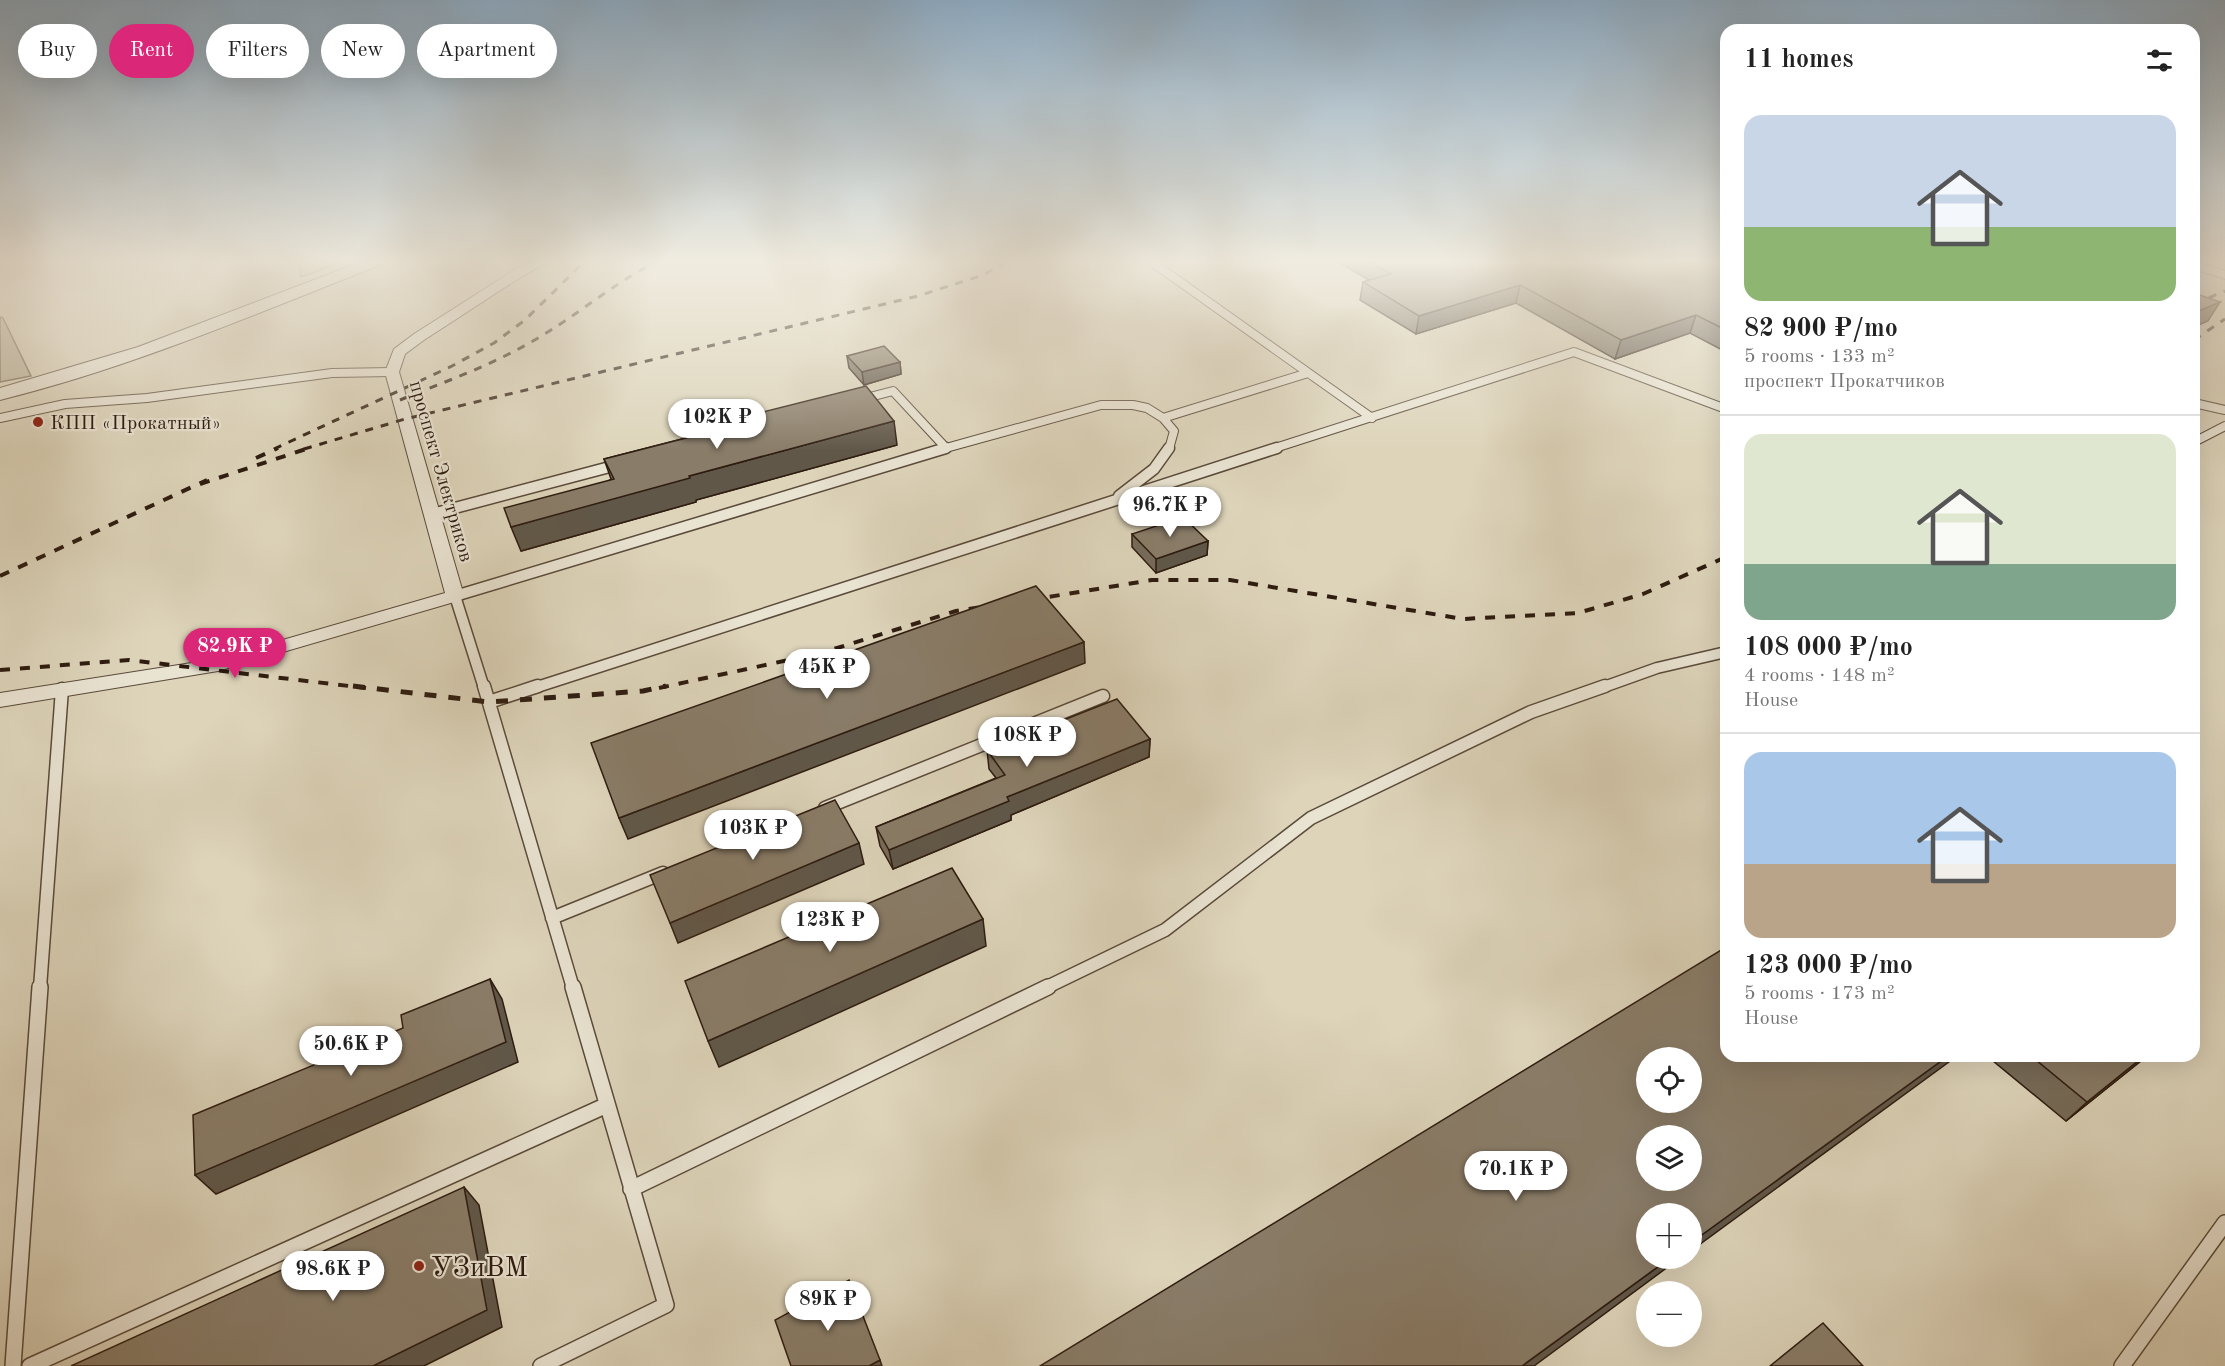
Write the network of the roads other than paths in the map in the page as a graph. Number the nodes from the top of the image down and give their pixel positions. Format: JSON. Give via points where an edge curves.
{"nodes":[{"id":1,"x":212,"y":324,"type":"edge"},
{"id":2,"x":439,"y":324,"type":"edge"},
{"id":3,"x":1239,"y":324,"type":"edge"},
{"id":4,"x":392,"y":372,"type":"junction"},
{"id":5,"x":1308,"y":373,"type":"junction"},
{"id":6,"x":0,"y":394,"type":"edge"},
{"id":7,"x":857,"y":401,"type":"edge"},
{"id":8,"x":2200,"y":404,"type":"edge"},
{"id":9,"x":1720,"y":407,"type":"edge"},
{"id":10,"x":2225,"y":410,"type":"edge"},
{"id":11,"x":0,"y":418,"type":"edge"},
{"id":12,"x":1162,"y":418,"type":"junction"},
{"id":13,"x":1372,"y":418,"type":"junction"},
{"id":14,"x":2225,"y":426,"type":"edge"},
{"id":15,"x":2200,"y":439,"type":"edge"},
{"id":16,"x":946,"y":448,"type":"junction"},
{"id":17,"x":627,"y":462,"type":"edge"},
{"id":18,"x":1112,"y":502,"type":"junction"},
{"id":19,"x":432,"y":514,"type":"junction"},
{"id":20,"x":455,"y":596,"type":"junction"},
{"id":21,"x":1720,"y":653,"type":"edge"},
{"id":22,"x":62,"y":690,"type":"junction"},
{"id":23,"x":1103,"y":696,"type":"dead end"},
{"id":24,"x":0,"y":700,"type":"edge"},
{"id":25,"x":489,"y":702,"type":"junction"},
{"id":26,"x":817,"y":811,"type":"edge"},
{"id":27,"x":674,"y":869,"type":"edge"},
{"id":28,"x":552,"y":918,"type":"junction"},
{"id":29,"x":607,"y":1105,"type":"junction"},
{"id":30,"x":632,"y":1189,"type":"junction"},
{"id":31,"x":2225,"y":1223,"type":"edge"},
{"id":32,"x":13,"y":1366,"type":"edge"},
{"id":33,"x":30,"y":1366,"type":"edge"},
{"id":34,"x":541,"y":1366,"type":"edge"},
{"id":35,"x":2122,"y":1366,"type":"edge"}],
"edges":[{"from":1,"to":6,"type":"street","via":[[51,382]]},
{"from":2,"to":4,"type":"street","name":"проспект Электриков","via":[[399,352]]},
{"from":3,"to":5,"type":"lane"},
{"from":4,"to":11,"type":"lane","via":[[332,373],[147,398],[65,404]]},
{"from":4,"to":19,"type":"street","name":"проспект Электриков"},
{"from":5,"to":12,"type":"lane"},
{"from":5,"to":13,"type":"lane"},
{"from":7,"to":16,"type":"lane","via":[[893,391]]},
{"from":8,"to":10,"type":"lane"},
{"from":9,"to":13,"type":"lane","via":[[1574,352]]},
{"from":12,"to":16,"type":"lane","via":[[1133,405],[1101,405]]},
{"from":12,"to":18,"type":"lane","via":[[1174,431],[1173,442],[1160,464]]},
{"from":13,"to":18,"type":"lane"},
{"from":14,"to":15,"type":"lane"},
{"from":16,"to":20,"type":"lane"},
{"from":17,"to":19,"type":"lane"},
{"from":18,"to":25,"type":"lane"},
{"from":19,"to":20,"type":"street","name":"проспект Электриков"},
{"from":20,"to":22,"type":"street","via":[[218,665]]},
{"from":20,"to":25,"type":"lane"},
{"from":21,"to":30,"type":"lane","via":[[1657,668],[1531,712],[1311,818],[1165,930]]},
{"from":22,"to":24,"type":"street"},
{"from":22,"to":32,"type":"lane"},
{"from":23,"to":26,"type":"lane"},
{"from":25,"to":28,"type":"lane"},
{"from":27,"to":28,"type":"lane"},
{"from":28,"to":29,"type":"lane"},
{"from":29,"to":30,"type":"lane"},
{"from":29,"to":33,"type":"lane"},
{"from":30,"to":34,"type":"lane","via":[[666,1305]]},
{"from":31,"to":35,"type":"lane"}]}
